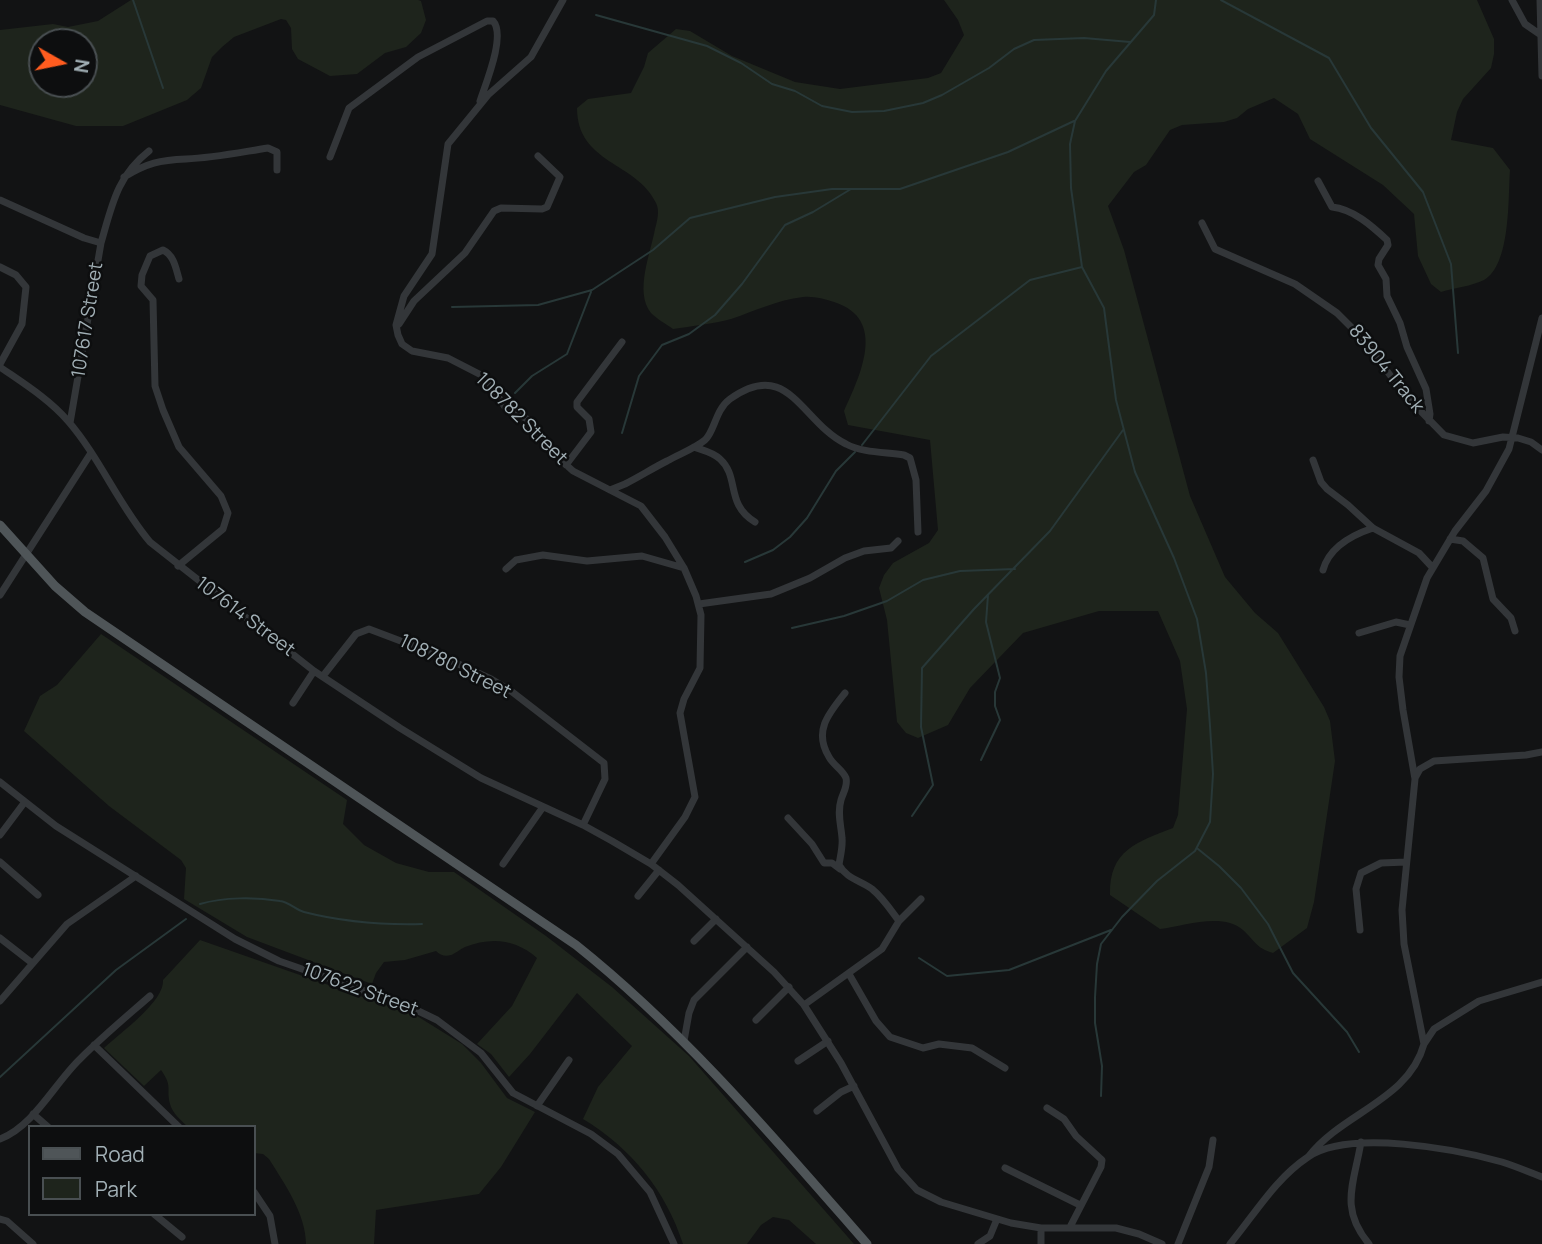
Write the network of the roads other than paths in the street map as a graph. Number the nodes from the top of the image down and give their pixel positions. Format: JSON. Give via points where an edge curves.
{"nodes":[{"id":1,"x":563,"y":0,"type":"edge"},
{"id":2,"x":1512,"y":0,"type":"edge"},
{"id":3,"x":1540,"y":0,"type":"edge"},
{"id":4,"x":1541,"y":35,"type":"edge"},
{"id":5,"x":1542,"y":76,"type":"edge"},
{"id":6,"x":479,"y":105,"type":"junction"},
{"id":7,"x":149,"y":151,"type":"dead end"},
{"id":8,"x":538,"y":156,"type":"dead end"},
{"id":9,"x":330,"y":157,"type":"dead end"},
{"id":10,"x":277,"y":170,"type":"dead end"},
{"id":11,"x":124,"y":177,"type":"junction"},
{"id":12,"x":1318,"y":181,"type":"dead end"},
{"id":13,"x":0,"y":200,"type":"edge"},
{"id":14,"x":1202,"y":223,"type":"dead end"},
{"id":15,"x":101,"y":243,"type":"junction"},
{"id":16,"x":0,"y":267,"type":"edge"},
{"id":17,"x":179,"y":279,"type":"dead end"},
{"id":18,"x":1542,"y":318,"type":"edge"},
{"id":19,"x":397,"y":327,"type":"junction"},
{"id":20,"x":622,"y":342,"type":"dead end"},
{"id":21,"x":0,"y":366,"type":"edge"},
{"id":22,"x":1429,"y":421,"type":"junction"},
{"id":23,"x":70,"y":422,"type":"junction"},
{"id":24,"x":1512,"y":438,"type":"junction"},
{"id":25,"x":694,"y":447,"type":"junction"},
{"id":26,"x":1542,"y":450,"type":"edge"},
{"id":27,"x":91,"y":453,"type":"junction"},
{"id":28,"x":1313,"y":460,"type":"dead end"},
{"id":29,"x":566,"y":465,"type":"junction"},
{"id":30,"x":609,"y":490,"type":"junction"},
{"id":31,"x":755,"y":522,"type":"dead end"},
{"id":32,"x":0,"y":525,"type":"edge"},
{"id":33,"x":1373,"y":528,"type":"junction"},
{"id":34,"x":918,"y":532,"type":"dead end"},
{"id":35,"x":1450,"y":539,"type":"junction"},
{"id":36,"x":898,"y":541,"type":"dead end"},
{"id":37,"x":24,"y":554,"type":"junction"},
{"id":38,"x":178,"y":566,"type":"junction"},
{"id":39,"x":684,"y":568,"type":"junction"},
{"id":40,"x":1433,"y":568,"type":"junction"},
{"id":41,"x":506,"y":569,"type":"dead end"},
{"id":42,"x":1323,"y":570,"type":"dead end"},
{"id":43,"x":0,"y":595,"type":"edge"},
{"id":44,"x":699,"y":604,"type":"junction"},
{"id":45,"x":1410,"y":625,"type":"junction"},
{"id":46,"x":1515,"y":631,"type":"dead end"},
{"id":47,"x":1359,"y":634,"type":"dead end"},
{"id":48,"x":314,"y":671,"type":"junction"},
{"id":49,"x":323,"y":676,"type":"junction"},
{"id":50,"x":845,"y":693,"type":"dead end"},
{"id":51,"x":293,"y":703,"type":"dead end"},
{"id":52,"x":1542,"y":752,"type":"edge"},
{"id":53,"x":1415,"y":779,"type":"junction"},
{"id":54,"x":0,"y":782,"type":"edge"},
{"id":55,"x":24,"y":803,"type":"junction"},
{"id":56,"x":543,"y":807,"type":"junction"},
{"id":57,"x":788,"y":818,"type":"dead end"},
{"id":58,"x":583,"y":825,"type":"junction"},
{"id":59,"x":0,"y":835,"type":"edge"},
{"id":60,"x":0,"y":862,"type":"edge"},
{"id":61,"x":1406,"y":862,"type":"junction"},
{"id":62,"x":503,"y":864,"type":"dead end"},
{"id":63,"x":651,"y":864,"type":"junction"},
{"id":64,"x":659,"y":870,"type":"junction"},
{"id":65,"x":843,"y":871,"type":"junction"},
{"id":66,"x":135,"y":876,"type":"junction"},
{"id":67,"x":38,"y":895,"type":"dead end"},
{"id":68,"x":638,"y":895,"type":"dead end"},
{"id":69,"x":921,"y":899,"type":"dead end"},
{"id":70,"x":716,"y":919,"type":"junction"},
{"id":71,"x":899,"y":920,"type":"junction"},
{"id":72,"x":1360,"y":930,"type":"dead end"},
{"id":73,"x":0,"y":938,"type":"edge"},
{"id":74,"x":694,"y":941,"type":"dead end"},
{"id":75,"x":747,"y":947,"type":"junction"},
{"id":76,"x":32,"y":963,"type":"junction"},
{"id":77,"x":849,"y":974,"type":"junction"},
{"id":78,"x":1542,"y":982,"type":"edge"},
{"id":79,"x":789,"y":987,"type":"junction"},
{"id":80,"x":150,"y":996,"type":"dead end"},
{"id":81,"x":0,"y":1001,"type":"edge"},
{"id":82,"x":804,"y":1004,"type":"junction"},
{"id":83,"x":756,"y":1020,"type":"dead end"},
{"id":84,"x":684,"y":1041,"type":"junction"},
{"id":85,"x":828,"y":1041,"type":"junction"},
{"id":86,"x":1423,"y":1044,"type":"junction"},
{"id":87,"x":94,"y":1045,"type":"junction"},
{"id":88,"x":569,"y":1060,"type":"dead end"},
{"id":89,"x":798,"y":1061,"type":"dead end"},
{"id":90,"x":1005,"y":1068,"type":"dead end"},
{"id":91,"x":853,"y":1086,"type":"junction"},
{"id":92,"x":537,"y":1106,"type":"junction"},
{"id":93,"x":1047,"y":1108,"type":"dead end"},
{"id":94,"x":817,"y":1111,"type":"dead end"},
{"id":95,"x":33,"y":1114,"type":"junction"},
{"id":96,"x":46,"y":1125,"type":"edge"},
{"id":97,"x":177,"y":1125,"type":"edge"},
{"id":98,"x":0,"y":1139,"type":"edge"},
{"id":99,"x":1213,"y":1140,"type":"dead end"},
{"id":100,"x":1361,"y":1142,"type":"junction"},
{"id":101,"x":1309,"y":1156,"type":"junction"},
{"id":102,"x":1005,"y":1168,"type":"dead end"},
{"id":103,"x":1542,"y":1177,"type":"edge"},
{"id":104,"x":256,"y":1195,"type":"edge"},
{"id":105,"x":1080,"y":1205,"type":"junction"},
{"id":106,"x":156,"y":1216,"type":"edge"},
{"id":107,"x":0,"y":1219,"type":"edge"},
{"id":108,"x":997,"y":1219,"type":"junction"},
{"id":109,"x":1070,"y":1227,"type":"junction"},
{"id":110,"x":1041,"y":1228,"type":"junction"},
{"id":111,"x":182,"y":1237,"type":"dead end"},
{"id":112,"x":33,"y":1244,"type":"edge"},
{"id":113,"x":275,"y":1244,"type":"edge"},
{"id":114,"x":674,"y":1244,"type":"edge"},
{"id":115,"x":867,"y":1244,"type":"edge"},
{"id":116,"x":978,"y":1244,"type":"edge"},
{"id":117,"x":1041,"y":1244,"type":"edge"},
{"id":118,"x":1162,"y":1244,"type":"edge"},
{"id":119,"x":1178,"y":1244,"type":"edge"},
{"id":120,"x":1230,"y":1244,"type":"edge"},
{"id":121,"x":1369,"y":1244,"type":"edge"}],
"edges":[{"from":1,"to":6,"type":"street","via":[[531,57]]},
{"from":2,"to":4,"type":"street","via":[[1525,24]]},
{"from":3,"to":4,"type":"street"},
{"from":4,"to":5,"type":"street"},
{"from":6,"to":9,"type":"street","via":[[499,37],[493,20],[418,57],[349,108]]},
{"from":6,"to":19,"type":"street","via":[[446,148],[432,254],[404,296]]},
{"from":7,"to":11,"type":"street"},
{"from":8,"to":19,"type":"street","via":[[559,177],[547,207],[494,211],[470,248],[414,301]]},
{"from":10,"to":11,"type":"street","via":[[277,152],[268,148],[169,158]]},
{"from":11,"to":15,"type":"street"},
{"from":12,"to":22,"type":"street","via":[[1332,207],[1362,219],[1388,242],[1378,265],[1426,389]]},
{"from":13,"to":15,"type":"street","name":"107617 Street"},
{"from":14,"to":22,"type":"street","name":"83904 Track","via":[[1215,249],[1295,284],[1351,325]]},
{"from":15,"to":23,"type":"street","name":"107617 Street"},
{"from":16,"to":21,"type":"street","via":[[23,281],[26,297],[22,324]]},
{"from":17,"to":38,"type":"street","via":[[167,252],[150,256],[141,286],[153,301],[155,386],[179,447],[221,496],[228,513],[223,529]]},
{"from":18,"to":24,"type":"street"},
{"from":19,"to":29,"type":"street","name":"108782 Street","via":[[402,344],[412,351],[448,358],[485,377],[505,407],[527,419]]},
{"from":20,"to":29,"type":"street","via":[[577,402],[589,419],[591,432]]},
{"from":21,"to":23,"type":"street","name":"107614 Street"},
{"from":22,"to":24,"type":"street","name":"83904 Track","via":[[1444,435],[1462,441]]},
{"from":23,"to":27,"type":"street","name":"107614 Street"},
{"from":24,"to":26,"type":"street"},
{"from":24,"to":35,"type":"street","via":[[1499,470]]},
{"from":25,"to":30,"type":"street"},
{"from":25,"to":31,"type":"street","via":[[720,459],[729,472],[740,511]]},
{"from":25,"to":34,"type":"street","via":[[707,438],[715,417],[730,400],[756,387],[778,386],[833,437],[848,445],[911,458]]},
{"from":27,"to":37,"type":"street"},
{"from":27,"to":38,"type":"street","name":"107614 Street","via":[[134,523]]},
{"from":28,"to":33,"type":"street","via":[[1324,486]]},
{"from":29,"to":30,"type":"street","name":"108782 Street"},
{"from":30,"to":39,"type":"street","name":"108782 Street","via":[[648,513]]},
{"from":32,"to":37,"type":"main road"},
{"from":33,"to":40,"type":"street","via":[[1419,553]]},
{"from":33,"to":42,"type":"street","via":[[1355,534],[1331,552]]},
{"from":35,"to":40,"type":"street"},
{"from":35,"to":46,"type":"street","via":[[1463,541],[1483,558],[1493,599],[1509,615]]},
{"from":36,"to":44,"type":"street","via":[[891,548],[845,558],[771,594]]},
{"from":37,"to":43,"type":"street"},
{"from":37,"to":84,"type":"main road","via":[[85,612],[576,945]]},
{"from":38,"to":48,"type":"street","name":"107614 Street"},
{"from":39,"to":41,"type":"street","via":[[642,556],[587,561],[542,555],[516,560]]},
{"from":39,"to":44,"type":"street","name":"108782 Street"},
{"from":40,"to":45,"type":"street"},
{"from":44,"to":63,"type":"street","name":"108782 Street","via":[[700,668],[680,713],[695,797]]},
{"from":45,"to":47,"type":"street","via":[[1396,622]]},
{"from":45,"to":53,"type":"street","via":[[1399,677]]},
{"from":48,"to":49,"type":"street","name":"107614 Street"},
{"from":48,"to":51,"type":"street"},
{"from":49,"to":56,"type":"street","name":"107614 Street","via":[[465,770]]},
{"from":49,"to":58,"type":"street","name":"108780 Street","via":[[356,634],[369,629],[491,680],[602,760],[605,779]]},
{"from":50,"to":65,"type":"street","via":[[827,715],[822,734],[829,757],[846,783],[840,807],[839,862]]},
{"from":52,"to":53,"type":"street","via":[[1434,761],[1420,769]]},
{"from":53,"to":61,"type":"street"},
{"from":54,"to":55,"type":"street","name":"107622 Street"},
{"from":55,"to":59,"type":"street"},
{"from":55,"to":66,"type":"street","name":"107622 Street"},
{"from":56,"to":58,"type":"street","name":"107614 Street"},
{"from":56,"to":62,"type":"street"},
{"from":57,"to":65,"type":"street","via":[[824,863]]},
{"from":58,"to":63,"type":"street","name":"107614 Street"},
{"from":60,"to":67,"type":"street"},
{"from":61,"to":72,"type":"street","via":[[1381,863],[1361,873],[1356,889]]},
{"from":61,"to":86,"type":"street","via":[[1404,944]]},
{"from":63,"to":64,"type":"street","name":"107614 Street"},
{"from":64,"to":68,"type":"street"},
{"from":64,"to":70,"type":"street","name":"107614 Street"},
{"from":65,"to":71,"type":"street","via":[[873,890]]},
{"from":66,"to":76,"type":"street","via":[[67,924]]},
{"from":66,"to":92,"type":"street","name":"107622 Street","via":[[279,961],[427,1014],[473,1046],[513,1093]]},
{"from":69,"to":71,"type":"street"},
{"from":70,"to":74,"type":"street"},
{"from":70,"to":75,"type":"street","name":"107614 Street"},
{"from":71,"to":77,"type":"street","via":[[882,949]]},
{"from":73,"to":76,"type":"street"},
{"from":75,"to":79,"type":"street","name":"107614 Street"},
{"from":75,"to":84,"type":"street","via":[[694,1000]]},
{"from":76,"to":81,"type":"street"},
{"from":77,"to":82,"type":"street"},
{"from":77,"to":90,"type":"street","via":[[890,1037],[923,1048],[939,1044],[972,1048]]},
{"from":78,"to":86,"type":"street","via":[[1479,1001],[1434,1029]]},
{"from":79,"to":82,"type":"street","name":"107614 Street"},
{"from":79,"to":83,"type":"street"},
{"from":80,"to":87,"type":"street"},
{"from":82,"to":85,"type":"street","name":"107614 Street"},
{"from":84,"to":115,"type":"main road"},
{"from":85,"to":89,"type":"street"},
{"from":85,"to":91,"type":"street","name":"107614 Street"},
{"from":86,"to":101,"type":"street","via":[[1416,1066],[1405,1080],[1326,1136]]},
{"from":87,"to":95,"type":"street"},
{"from":87,"to":97,"type":"street"},
{"from":88,"to":92,"type":"street"},
{"from":91,"to":94,"type":"street"},
{"from":91,"to":108,"type":"street","name":"107614 Street","via":[[911,1185],[941,1202]]},
{"from":92,"to":114,"type":"street","name":"107622 Street","via":[[592,1134],[627,1163],[657,1204]]},
{"from":93,"to":105,"type":"street","via":[[1101,1157],[1101,1167]]},
{"from":95,"to":96,"type":"street"},
{"from":95,"to":98,"type":"street","via":[[26,1124]]},
{"from":99,"to":119,"type":"street","via":[[1209,1167]]},
{"from":100,"to":101,"type":"street","via":[[1331,1146]]},
{"from":100,"to":103,"type":"street","via":[[1466,1154]]},
{"from":100,"to":121,"type":"street","via":[[1351,1201],[1356,1227]]},
{"from":101,"to":120,"type":"street","via":[[1277,1184]]},
{"from":102,"to":105,"type":"street"},
{"from":104,"to":113,"type":"street","via":[[270,1216]]},
{"from":105,"to":109,"type":"street"},
{"from":106,"to":111,"type":"street"},
{"from":107,"to":112,"type":"street"},
{"from":108,"to":110,"type":"street","name":"107614 Street"},
{"from":108,"to":116,"type":"street","via":[[990,1237]]},
{"from":109,"to":110,"type":"street","name":"107614 Street"},
{"from":109,"to":118,"type":"street","name":"107614 Street","via":[[1125,1230]]},
{"from":110,"to":117,"type":"street"}]}
